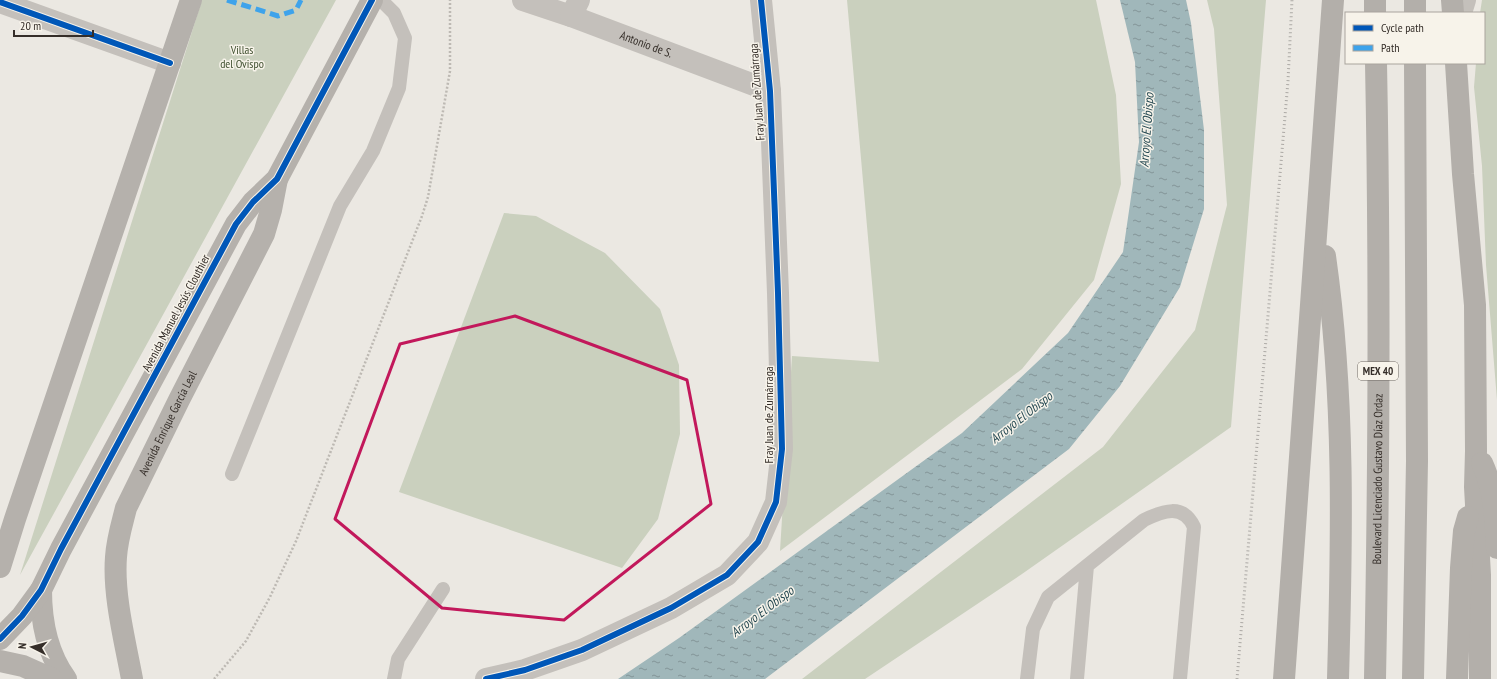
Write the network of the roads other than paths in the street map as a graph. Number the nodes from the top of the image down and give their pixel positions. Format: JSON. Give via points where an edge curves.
{"nodes":[{"id":1,"x":191,"y":0,"type":"edge"},
{"id":2,"x":372,"y":0,"type":"edge"},
{"id":3,"x":381,"y":0,"type":"edge"},
{"id":4,"x":523,"y":0,"type":"edge"},
{"id":5,"x":761,"y":0,"type":"edge"},
{"id":6,"x":1333,"y":0,"type":"edge"},
{"id":7,"x":1375,"y":0,"type":"edge"},
{"id":8,"x":1415,"y":0,"type":"edge"},
{"id":9,"x":1452,"y":0,"type":"edge"},
{"id":10,"x":1465,"y":0,"type":"edge"},
{"id":11,"x":0,"y":2,"type":"edge"},
{"id":12,"x":575,"y":8,"type":"edge"},
{"id":13,"x":1375,"y":12,"type":"edge"},
{"id":14,"x":1415,"y":12,"type":"edge"},
{"id":15,"x":1453,"y":12,"type":"edge"},
{"id":16,"x":1461,"y":12,"type":"edge"},
{"id":17,"x":170,"y":63,"type":"junction"},
{"id":18,"x":1376,"y":64,"type":"edge"},
{"id":19,"x":1415,"y":64,"type":"edge"},
{"id":20,"x":1456,"y":64,"type":"edge"},
{"id":21,"x":770,"y":91,"type":"junction"},
{"id":22,"x":277,"y":179,"type":"junction"},
{"id":23,"x":1319,"y":214,"type":"junction"},
{"id":24,"x":1476,"y":451,"type":"junction"},
{"id":25,"x":232,"y":474,"type":"dead end"},
{"id":26,"x":1475,"y":486,"type":"junction"},
{"id":27,"x":6,"y":528,"type":"edge"},
{"id":28,"x":1497,"y":548,"type":"edge"},
{"id":29,"x":1087,"y":566,"type":"junction"},
{"id":30,"x":0,"y":567,"type":"edge"},
{"id":31,"x":444,"y":589,"type":"dead end"},
{"id":32,"x":41,"y":590,"type":"junction"},
{"id":33,"x":0,"y":639,"type":"edge"},
{"id":34,"x":0,"y":661,"type":"edge"},
{"id":35,"x":52,"y":679,"type":"edge"},
{"id":36,"x":66,"y":679,"type":"edge"},
{"id":37,"x":132,"y":679,"type":"edge"},
{"id":38,"x":394,"y":679,"type":"edge"},
{"id":39,"x":486,"y":679,"type":"edge"},
{"id":40,"x":1027,"y":679,"type":"edge"},
{"id":41,"x":1077,"y":679,"type":"edge"},
{"id":42,"x":1180,"y":679,"type":"edge"},
{"id":43,"x":1284,"y":679,"type":"edge"},
{"id":44,"x":1338,"y":679,"type":"edge"},
{"id":45,"x":1375,"y":679,"type":"edge"},
{"id":46,"x":1413,"y":679,"type":"edge"},
{"id":47,"x":1457,"y":679,"type":"edge"},
{"id":48,"x":1480,"y":679,"type":"edge"}],
"edges":[{"from":1,"to":17,"type":"street"},
{"from":2,"to":22,"type":"street","name":"Avenida Manuel Jesús Clouthier"},
{"from":3,"to":25,"type":"lane","via":[[394,13],[405,38],[399,88],[373,151],[340,206]]},
{"from":4,"to":12,"type":"street","name":"Antonio de S."},
{"from":5,"to":21,"type":"street","name":"Fray Juan de Zumárraga"},
{"from":6,"to":23,"type":"main road"},
{"from":7,"to":13,"type":"main road"},
{"from":8,"to":14,"type":"main road"},
{"from":9,"to":15,"type":"main road"},
{"from":10,"to":16,"type":"street"},
{"from":11,"to":17,"type":"street"},
{"from":12,"to":21,"type":"street","name":"Antonio de S."},
{"from":17,"to":27,"type":"street"},
{"from":18,"to":45,"type":"main road","name":"Boulevard Licenciado Gustavo Díaz Ordaz","number":"MEX 40","via":[[1378,501]]},
{"from":19,"to":46,"type":"main road","via":[[1417,461]]},
{"from":20,"to":24,"type":"main road","via":[[1475,305]]},
{"from":21,"to":39,"type":"street","name":"Fray Juan de Zumárraga","via":[[782,449],[776,502],[758,542],[728,575],[671,608],[582,650],[525,670]]},
{"from":22,"to":32,"type":"street","name":"Avenida Manuel Jesús Clouthier","via":[[253,202],[236,224]]},
{"from":22,"to":37,"type":"street","name":"Avenida Enrique García Leal","via":[[264,234],[126,508],[116,556],[116,573],[120,613]]},
{"from":23,"to":43,"type":"main road"},
{"from":23,"to":44,"type":"main road","via":[[1331,302],[1340,412],[1342,484]]},
{"from":24,"to":26,"type":"main road"},
{"from":24,"to":28,"type":"main road","via":[[1493,498]]},
{"from":26,"to":47,"type":"main road","via":[[1464,531]]},
{"from":26,"to":48,"type":"main road","via":[[1480,575]]},
{"from":27,"to":30,"type":"street"},
{"from":29,"to":40,"type":"lane","via":[[1048,597],[1033,629]]},
{"from":29,"to":41,"type":"lane"},
{"from":29,"to":42,"type":"lane","via":[[1144,520],[1160,512],[1173,511],[1190,518],[1194,527]]},
{"from":31,"to":38,"type":"lane","via":[[398,659]]},
{"from":32,"to":33,"type":"street","name":"Avenida Manuel Jesús Clouthier","via":[[22,616]]},
{"from":32,"to":36,"type":"street","via":[[44,631],[59,669]]},
{"from":34,"to":35,"type":"street","via":[[23,666]]}]}
